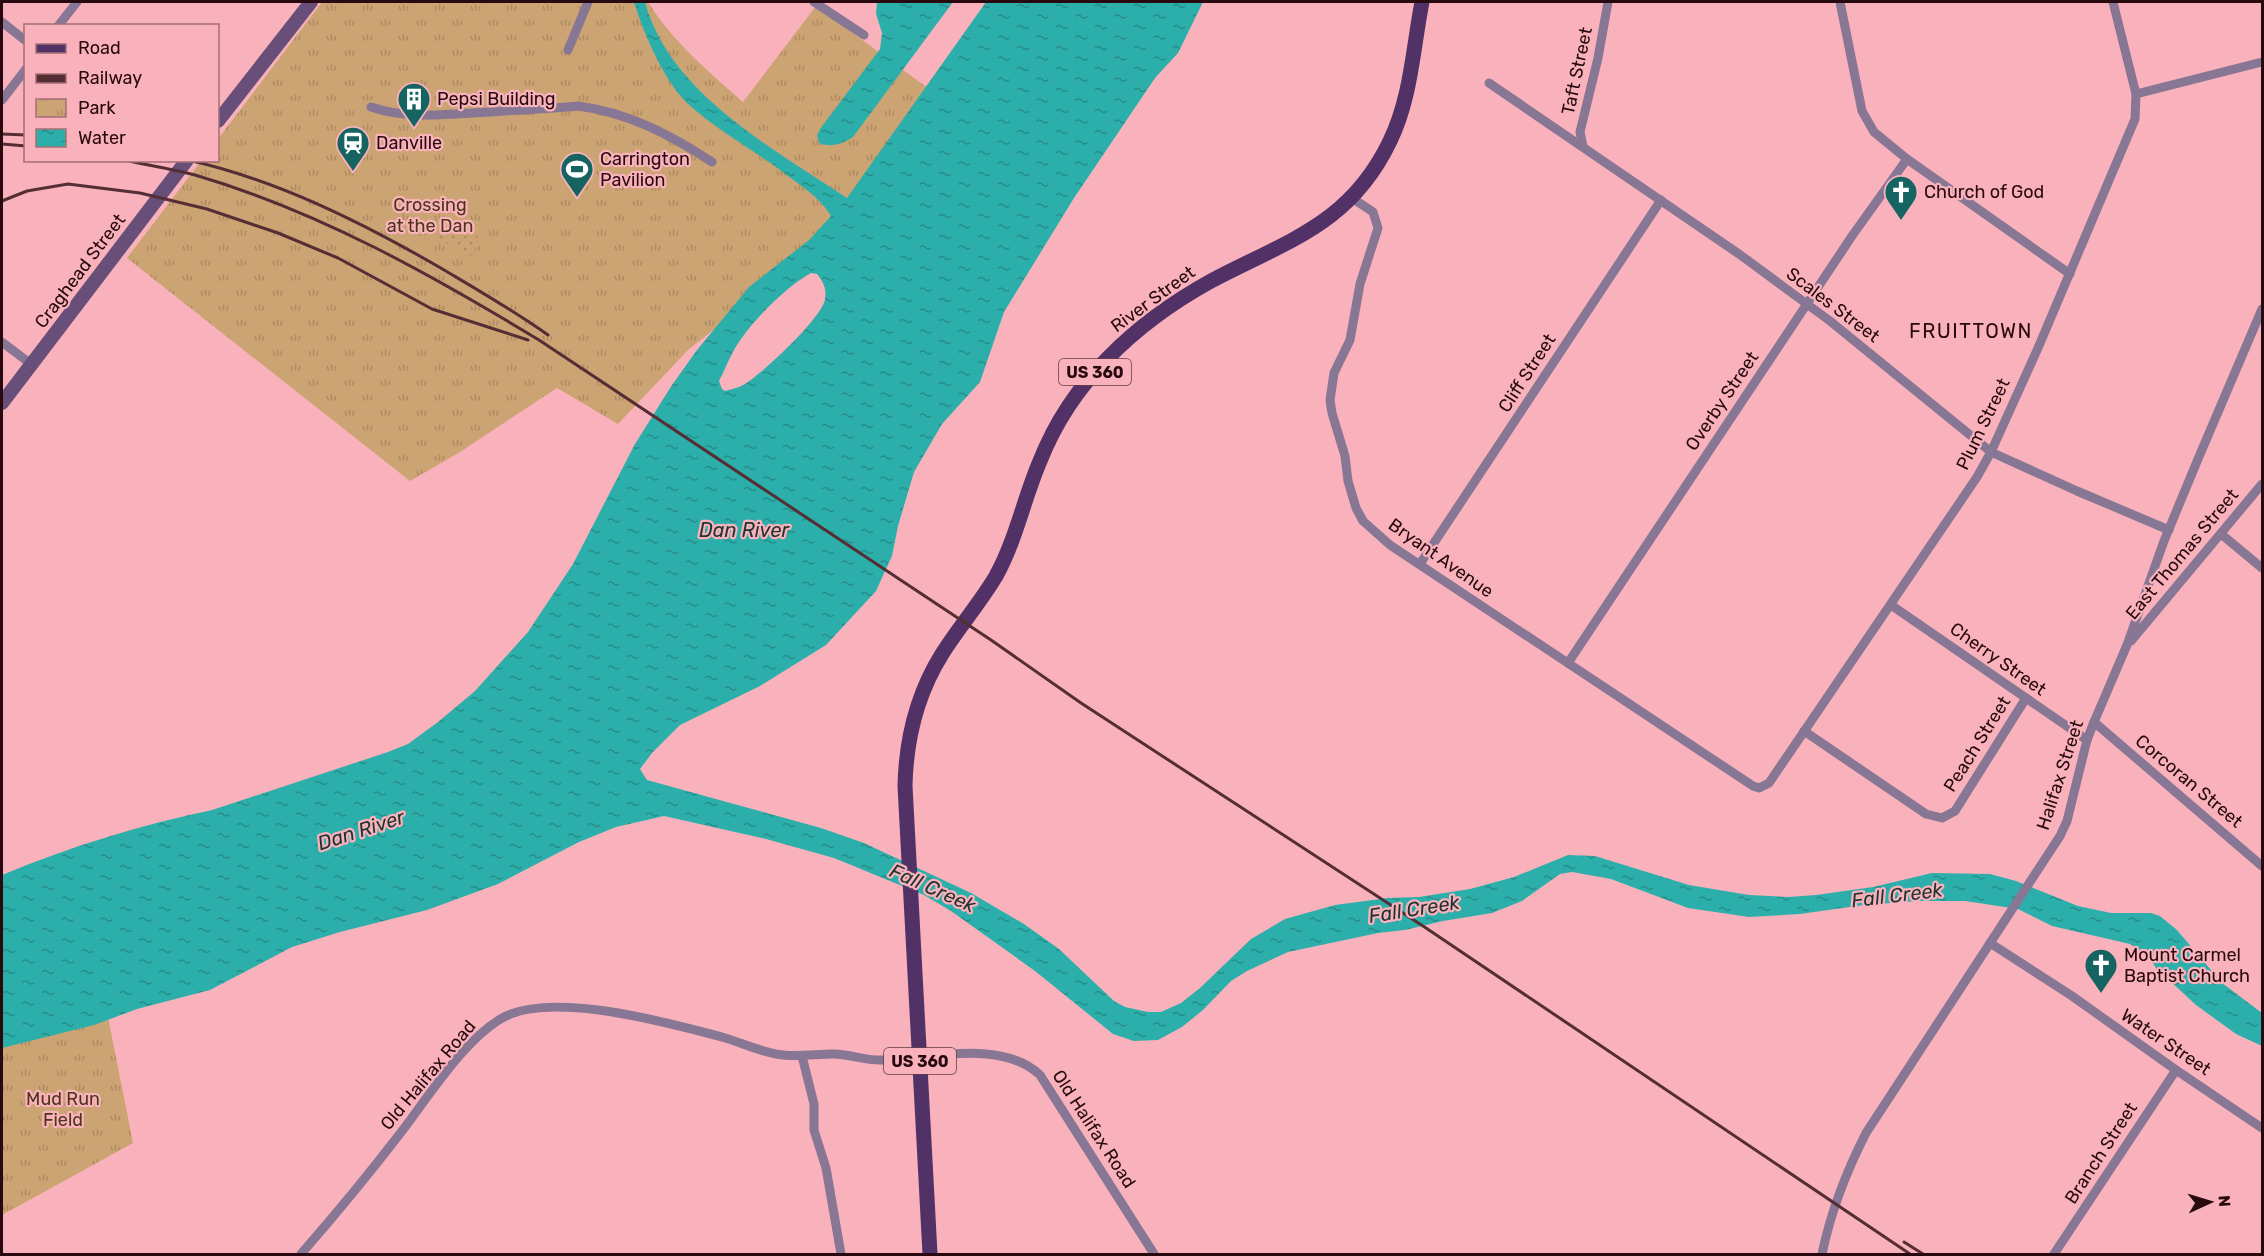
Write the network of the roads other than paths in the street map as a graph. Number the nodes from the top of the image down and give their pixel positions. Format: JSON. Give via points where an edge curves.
{"nodes":[{"id":1,"x":77,"y":2,"type":"edge"},
{"id":2,"x":311,"y":2,"type":"edge"},
{"id":3,"x":588,"y":2,"type":"edge"},
{"id":4,"x":814,"y":2,"type":"edge"},
{"id":5,"x":1422,"y":2,"type":"edge"},
{"id":6,"x":1608,"y":2,"type":"edge"},
{"id":7,"x":1840,"y":2,"type":"edge"},
{"id":8,"x":2113,"y":2,"type":"edge"},
{"id":9,"x":2,"y":22,"type":"edge"},
{"id":10,"x":60,"y":24,"type":"edge"},
{"id":11,"x":864,"y":35,"type":"dead end"},
{"id":12,"x":24,"y":39,"type":"edge"},
{"id":13,"x":568,"y":50,"type":"dead end"},
{"id":14,"x":2262,"y":62,"type":"edge"},
{"id":15,"x":24,"y":72,"type":"edge"},
{"id":16,"x":1489,"y":83,"type":"dead end"},
{"id":17,"x":2136,"y":94,"type":"junction"},
{"id":18,"x":2,"y":100,"type":"edge"},
{"id":19,"x":370,"y":108,"type":"dead end"},
{"id":20,"x":219,"y":120,"type":"edge"},
{"id":21,"x":1583,"y":147,"type":"junction"},
{"id":22,"x":1907,"y":159,"type":"junction"},
{"id":23,"x":185,"y":162,"type":"edge"},
{"id":24,"x":712,"y":162,"type":"dead end"},
{"id":25,"x":1352,"y":198,"type":"junction"},
{"id":26,"x":1661,"y":200,"type":"junction"},
{"id":27,"x":2070,"y":274,"type":"junction"},
{"id":28,"x":1806,"y":304,"type":"junction"},
{"id":29,"x":2262,"y":309,"type":"edge"},
{"id":30,"x":2,"y":342,"type":"edge"},
{"id":31,"x":31,"y":364,"type":"junction"},
{"id":32,"x":2,"y":403,"type":"edge"},
{"id":33,"x":1991,"y":452,"type":"junction"},
{"id":34,"x":2262,"y":484,"type":"edge"},
{"id":35,"x":2169,"y":530,"type":"junction"},
{"id":36,"x":2221,"y":534,"type":"junction"},
{"id":37,"x":1420,"y":564,"type":"junction"},
{"id":38,"x":2262,"y":568,"type":"edge"},
{"id":39,"x":1891,"y":606,"type":"junction"},
{"id":40,"x":2127,"y":645,"type":"junction"},
{"id":41,"x":1568,"y":663,"type":"junction"},
{"id":42,"x":2026,"y":698,"type":"junction"},
{"id":43,"x":2094,"y":722,"type":"junction"},
{"id":44,"x":1804,"y":731,"type":"junction"},
{"id":45,"x":2087,"y":740,"type":"junction"},
{"id":46,"x":1732,"y":772,"type":"joint"},
{"id":47,"x":2262,"y":866,"type":"edge"},
{"id":48,"x":1990,"y":943,"type":"junction"},
{"id":49,"x":802,"y":1056,"type":"junction"},
{"id":50,"x":920,"y":1056,"type":"junction"},
{"id":51,"x":2176,"y":1070,"type":"junction"},
{"id":52,"x":2262,"y":1128,"type":"edge"},
{"id":53,"x":301,"y":1254,"type":"edge"},
{"id":54,"x":841,"y":1254,"type":"edge"},
{"id":55,"x":930,"y":1254,"type":"edge"},
{"id":56,"x":1154,"y":1254,"type":"edge"},
{"id":57,"x":1822,"y":1254,"type":"edge"},
{"id":58,"x":2054,"y":1254,"type":"edge"}],
"edges":[{"from":1,"to":10,"type":"street"},
{"from":2,"to":20,"type":"main road"},
{"from":3,"to":13,"type":"street"},
{"from":4,"to":11,"type":"street"},
{"from":5,"to":25,"type":"main road","name":"River Street","number":"US 360","via":[[1401,113],[1380,160]]},
{"from":6,"to":21,"type":"street","name":"Taft Street","via":[[1580,132]]},
{"from":7,"to":22,"type":"street","via":[[1862,111],[1874,132]]},
{"from":8,"to":17,"type":"street","name":"Plum Street"},
{"from":9,"to":12,"type":"street"},
{"from":14,"to":17,"type":"street"},
{"from":15,"to":18,"type":"street"},
{"from":16,"to":21,"type":"street","name":"Scales Street"},
{"from":17,"to":27,"type":"street","name":"Plum Street","via":[[2133,127]]},
{"from":19,"to":24,"type":"street","via":[[410,115],[451,115],[589,107],[620,115],[674,138]]},
{"from":21,"to":26,"type":"street","name":"Scales Street"},
{"from":22,"to":27,"type":"street"},
{"from":22,"to":28,"type":"street","name":"Overby Street"},
{"from":23,"to":31,"type":"main road","name":"Craghead Street"},
{"from":25,"to":37,"type":"street","name":"Bryant Avenue","via":[[1373,212],[1378,228],[1360,284],[1350,340],[1334,373],[1332,413],[1345,456],[1351,496],[1363,521]]},
{"from":25,"to":50,"type":"main road","name":"River Street","number":"US 360","via":[[1318,227],[1211,281],[1152,319],[1107,359],[1056,427],[1007,553],[941,656],[913,722],[906,763]]},
{"from":26,"to":28,"type":"street","name":"Scales Street"},
{"from":26,"to":37,"type":"street","name":"Cliff Street"},
{"from":27,"to":33,"type":"street","name":"Plum Street"},
{"from":28,"to":33,"type":"street","name":"Scales Street"},
{"from":28,"to":41,"type":"street","name":"Overby Street"},
{"from":29,"to":35,"type":"street","name":"Halifax Street"},
{"from":30,"to":31,"type":"street"},
{"from":31,"to":32,"type":"main road","name":"Craghead Street"},
{"from":33,"to":35,"type":"street","name":"Scales Street"},
{"from":33,"to":39,"type":"street","name":"Plum Street"},
{"from":34,"to":36,"type":"street","name":"East Thomas Street"},
{"from":35,"to":40,"type":"street","name":"Halifax Street"},
{"from":36,"to":38,"type":"street"},
{"from":36,"to":40,"type":"street","name":"East Thomas Street"},
{"from":37,"to":41,"type":"street","name":"Bryant Avenue"},
{"from":39,"to":42,"type":"street","name":"Cherry Street"},
{"from":39,"to":44,"type":"street","name":"Plum Street"},
{"from":40,"to":43,"type":"street","name":"Halifax Street"},
{"from":41,"to":46,"type":"street","name":"Bryant Avenue"},
{"from":42,"to":44,"type":"street","name":"Peach Street","via":[[1955,811],[1942,818],[1896,793]]},
{"from":42,"to":45,"type":"street","name":"Cherry Street"},
{"from":43,"to":45,"type":"street","name":"Halifax Street"},
{"from":43,"to":47,"type":"street","name":"Corcoran Street","via":[[2258,856]]},
{"from":44,"to":46,"type":"street","name":"Plum Street","via":[[1764,787],[1753,786]]},
{"from":45,"to":48,"type":"street","name":"Halifax Street","via":[[2067,821]]},
{"from":48,"to":51,"type":"street","name":"Water Street"},
{"from":48,"to":57,"type":"street","name":"Halifax Street","via":[[1866,1133],[1843,1182]]},
{"from":49,"to":50,"type":"street","name":"Old Halifax Road","via":[[832,1054],[873,1060]]},
{"from":49,"to":53,"type":"street","name":"Old Halifax Road","via":[[768,1053],[724,1038],[604,1011],[550,1007],[515,1012],[488,1028],[463,1054]]},
{"from":49,"to":54,"type":"street"},
{"from":50,"to":55,"type":"main road","number":"US 360"},
{"from":50,"to":56,"type":"street","name":"Old Halifax Road","via":[[988,1054],[1032,1067]]},
{"from":51,"to":52,"type":"street","name":"Water Street"},
{"from":51,"to":58,"type":"street","name":"Branch Street"}]}
